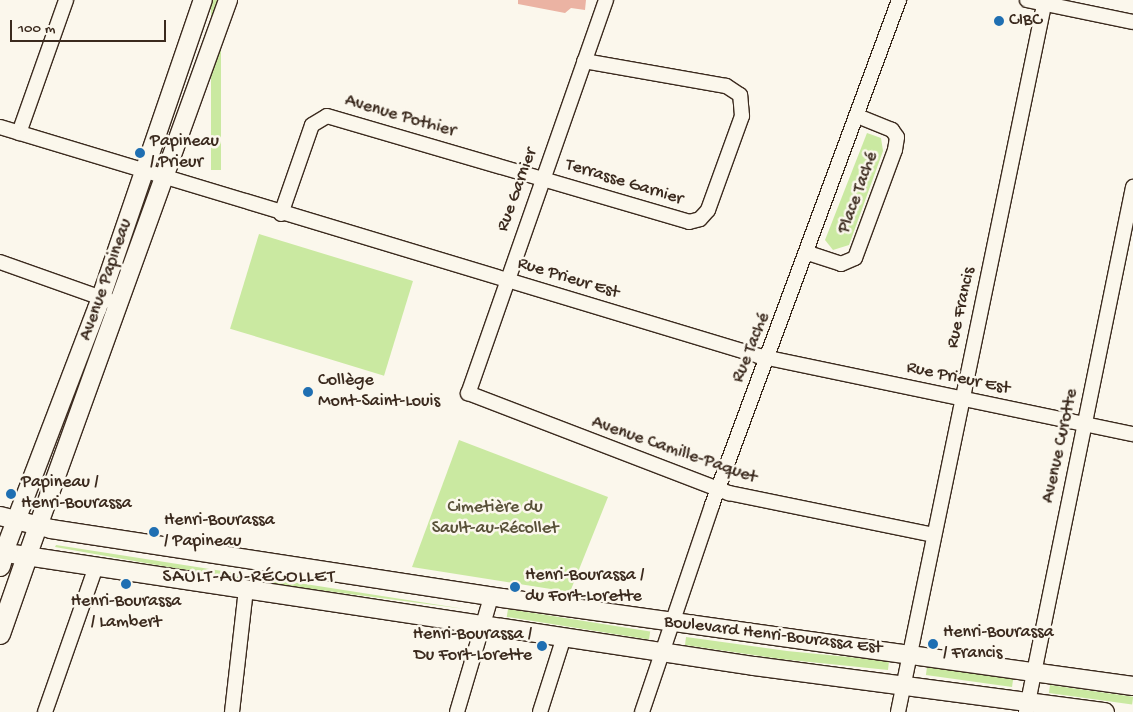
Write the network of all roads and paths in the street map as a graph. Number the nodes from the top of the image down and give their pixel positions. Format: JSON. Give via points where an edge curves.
{"nodes":[{"id":1,"x":66,"y":0,"type":"edge"},
{"id":2,"x":203,"y":0,"type":"edge"},
{"id":3,"x":228,"y":0,"type":"edge"},
{"id":4,"x":606,"y":0,"type":"edge"},
{"id":5,"x":899,"y":0,"type":"edge"},
{"id":6,"x":1027,"y":0,"type":"edge"},
{"id":7,"x":1044,"y":2,"type":"edge"},
{"id":8,"x":1133,"y":22,"type":"edge"},
{"id":9,"x":584,"y":61,"type":"junction"},
{"id":10,"x":857,"y":116,"type":"junction"},
{"id":11,"x":0,"y":127,"type":"edge"},
{"id":12,"x":19,"y":133,"type":"junction"},
{"id":13,"x":142,"y":171,"type":"junction"},
{"id":14,"x":165,"y":176,"type":"junction"},
{"id":15,"x":542,"y":178,"type":"junction"},
{"id":16,"x":1133,"y":187,"type":"edge"},
{"id":17,"x":280,"y":214,"type":"junction"},
{"id":18,"x":808,"y":253,"type":"junction"},
{"id":19,"x":0,"y":262,"type":"edge"},
{"id":20,"x":506,"y":280,"type":"junction"},
{"id":21,"x":101,"y":298,"type":"junction"},
{"id":22,"x":120,"y":304,"type":"junction"},
{"id":23,"x":768,"y":358,"type":"junction"},
{"id":24,"x":468,"y":393,"type":"joint"},
{"id":25,"x":962,"y":399,"type":"junction"},
{"id":26,"x":1084,"y":424,"type":"junction"},
{"id":27,"x":1133,"y":434,"type":"edge"},
{"id":28,"x":718,"y":490,"type":"junction"},
{"id":29,"x":8,"y":518,"type":"edge"},
{"id":30,"x":39,"y":526,"type":"junction"},
{"id":31,"x":934,"y":535,"type":"junction"},
{"id":32,"x":28,"y":554,"type":"junction"},
{"id":33,"x":1,"y":556,"type":"edge"},
{"id":34,"x":96,"y":566,"type":"junction"},
{"id":35,"x":246,"y":590,"type":"junction"},
{"id":36,"x":491,"y":597,"type":"junction"},
{"id":37,"x":671,"y":624,"type":"junction"},
{"id":38,"x":484,"y":625,"type":"junction"},
{"id":39,"x":0,"y":634,"type":"edge"},
{"id":40,"x":564,"y":637,"type":"junction"},
{"id":41,"x":663,"y":652,"type":"junction"},
{"id":42,"x":910,"y":654,"type":"junction"},
{"id":43,"x":1034,"y":672,"type":"junction"},
{"id":44,"x":904,"y":682,"type":"junction"},
{"id":45,"x":1133,"y":686,"type":"edge"},
{"id":46,"x":1027,"y":706,"type":"edge"},
{"id":47,"x":44,"y":712,"type":"edge"},
{"id":48,"x":232,"y":712,"type":"edge"},
{"id":49,"x":457,"y":712,"type":"edge"},
{"id":50,"x":540,"y":712,"type":"edge"},
{"id":51,"x":642,"y":712,"type":"edge"},
{"id":52,"x":898,"y":712,"type":"edge"},
{"id":53,"x":1105,"y":712,"type":"edge"}],
"edges":[{"from":1,"to":12,"type":"street"},
{"from":2,"to":13,"type":"main road","name":"Avenue Papineau"},
{"from":3,"to":14,"type":"main road","name":"Avenue Papineau"},
{"from":4,"to":9,"type":"street","name":"Rue Garnier"},
{"from":5,"to":10,"type":"street","name":"Rue Taché"},
{"from":6,"to":7,"type":"street"},
{"from":7,"to":8,"type":"street"},
{"from":7,"to":25,"type":"street","name":"Rue Francis"},
{"from":9,"to":15,"type":"street","name":"Rue Garnier"},
{"from":9,"to":15,"type":"street","name":"Terrasse Garnier","via":[[732,88],[744,105],[735,135],[707,213],[695,222]]},
{"from":10,"to":18,"type":"street","name":"Rue Taché"},
{"from":10,"to":18,"type":"street","name":"Place Taché","via":[[890,128],[897,140],[865,234],[857,255],[847,263]]},
{"from":11,"to":12,"type":"street","name":"Rue Prieur Est"},
{"from":12,"to":13,"type":"street","name":"Rue Prieur Est"},
{"from":13,"to":14,"type":"street","name":"Rue Prieur Est"},
{"from":13,"to":21,"type":"main road","name":"Avenue Papineau"},
{"from":14,"to":17,"type":"street","name":"Rue Prieur Est"},
{"from":14,"to":22,"type":"main road","name":"Avenue Papineau"},
{"from":15,"to":17,"type":"street","name":"Avenue Pothier","via":[[324,116],[311,128]]},
{"from":15,"to":20,"type":"street","name":"Rue Garnier"},
{"from":16,"to":26,"type":"street","name":"Avenue Curotte"},
{"from":17,"to":20,"type":"street","name":"Rue Prieur Est"},
{"from":18,"to":23,"type":"street","name":"Rue Taché"},
{"from":19,"to":21,"type":"street"},
{"from":20,"to":23,"type":"street","name":"Rue Prieur Est"},
{"from":20,"to":24,"type":"street","name":"Rue Garnier"},
{"from":21,"to":22,"type":"street"},
{"from":21,"to":29,"type":"main road","name":"Avenue Papineau"},
{"from":22,"to":30,"type":"main road","name":"Avenue Papineau"},
{"from":23,"to":25,"type":"street","name":"Rue Prieur Est"},
{"from":23,"to":28,"type":"street","name":"Rue Taché"},
{"from":24,"to":28,"type":"street","name":"Avenue Camille-Paquet"},
{"from":25,"to":26,"type":"street","name":"Rue Prieur Est"},
{"from":25,"to":31,"type":"street","name":"Rue Francis"},
{"from":26,"to":27,"type":"street","name":"Rue Prieur Est"},
{"from":26,"to":43,"type":"street","name":"Avenue Curotte"},
{"from":28,"to":31,"type":"street","name":"Avenue Camille-Paquet"},
{"from":28,"to":37,"type":"street","name":"Rue Taché"},
{"from":29,"to":30,"type":"main road","name":"Boulevard Henri-Bourassa Est"},
{"from":29,"to":33,"type":"main road","name":"Avenue Papineau"},
{"from":30,"to":32,"type":"main road","name":"Avenue Papineau"},
{"from":30,"to":36,"type":"main road","name":"Boulevard Henri-Bourassa Est"},
{"from":31,"to":42,"type":"street","name":"Rue Francis"},
{"from":32,"to":33,"type":"main road","name":"Boulevard Henri-Bourassa Est"},
{"from":32,"to":34,"type":"main road","name":"Boulevard Henri-Bourassa Est"},
{"from":32,"to":39,"type":"highway"},
{"from":34,"to":35,"type":"main road","name":"Boulevard Henri-Bourassa Est"},
{"from":34,"to":47,"type":"street"},
{"from":35,"to":38,"type":"main road","name":"Boulevard Henri-Bourassa Est"},
{"from":35,"to":48,"type":"street"},
{"from":36,"to":37,"type":"main road","name":"Boulevard Henri-Bourassa Est"},
{"from":36,"to":38,"type":"street"},
{"from":37,"to":41,"type":"street","name":"Rue Taché"},
{"from":37,"to":42,"type":"main road","name":"Boulevard Henri-Bourassa Est"},
{"from":38,"to":40,"type":"main road","name":"Boulevard Henri-Bourassa Est"},
{"from":38,"to":49,"type":"street"},
{"from":40,"to":41,"type":"main road","name":"Boulevard Henri-Bourassa Est"},
{"from":40,"to":50,"type":"street"},
{"from":41,"to":44,"type":"main road","name":"Boulevard Henri-Bourassa Est"},
{"from":41,"to":51,"type":"street","name":"Rue Taché"},
{"from":42,"to":43,"type":"main road","name":"Boulevard Henri-Bourassa Est"},
{"from":42,"to":44,"type":"street","name":"Rue Francis"},
{"from":43,"to":45,"type":"main road","name":"Boulevard Henri-Bourassa Est"},
{"from":43,"to":46,"type":"street","name":"Avenue Curotte"},
{"from":44,"to":46,"type":"main road","name":"Boulevard Henri-Bourassa Est"},
{"from":44,"to":52,"type":"street","name":"Rue Francis"},
{"from":46,"to":53,"type":"main road","name":"Boulevard Henri-Bourassa Est"}]}
